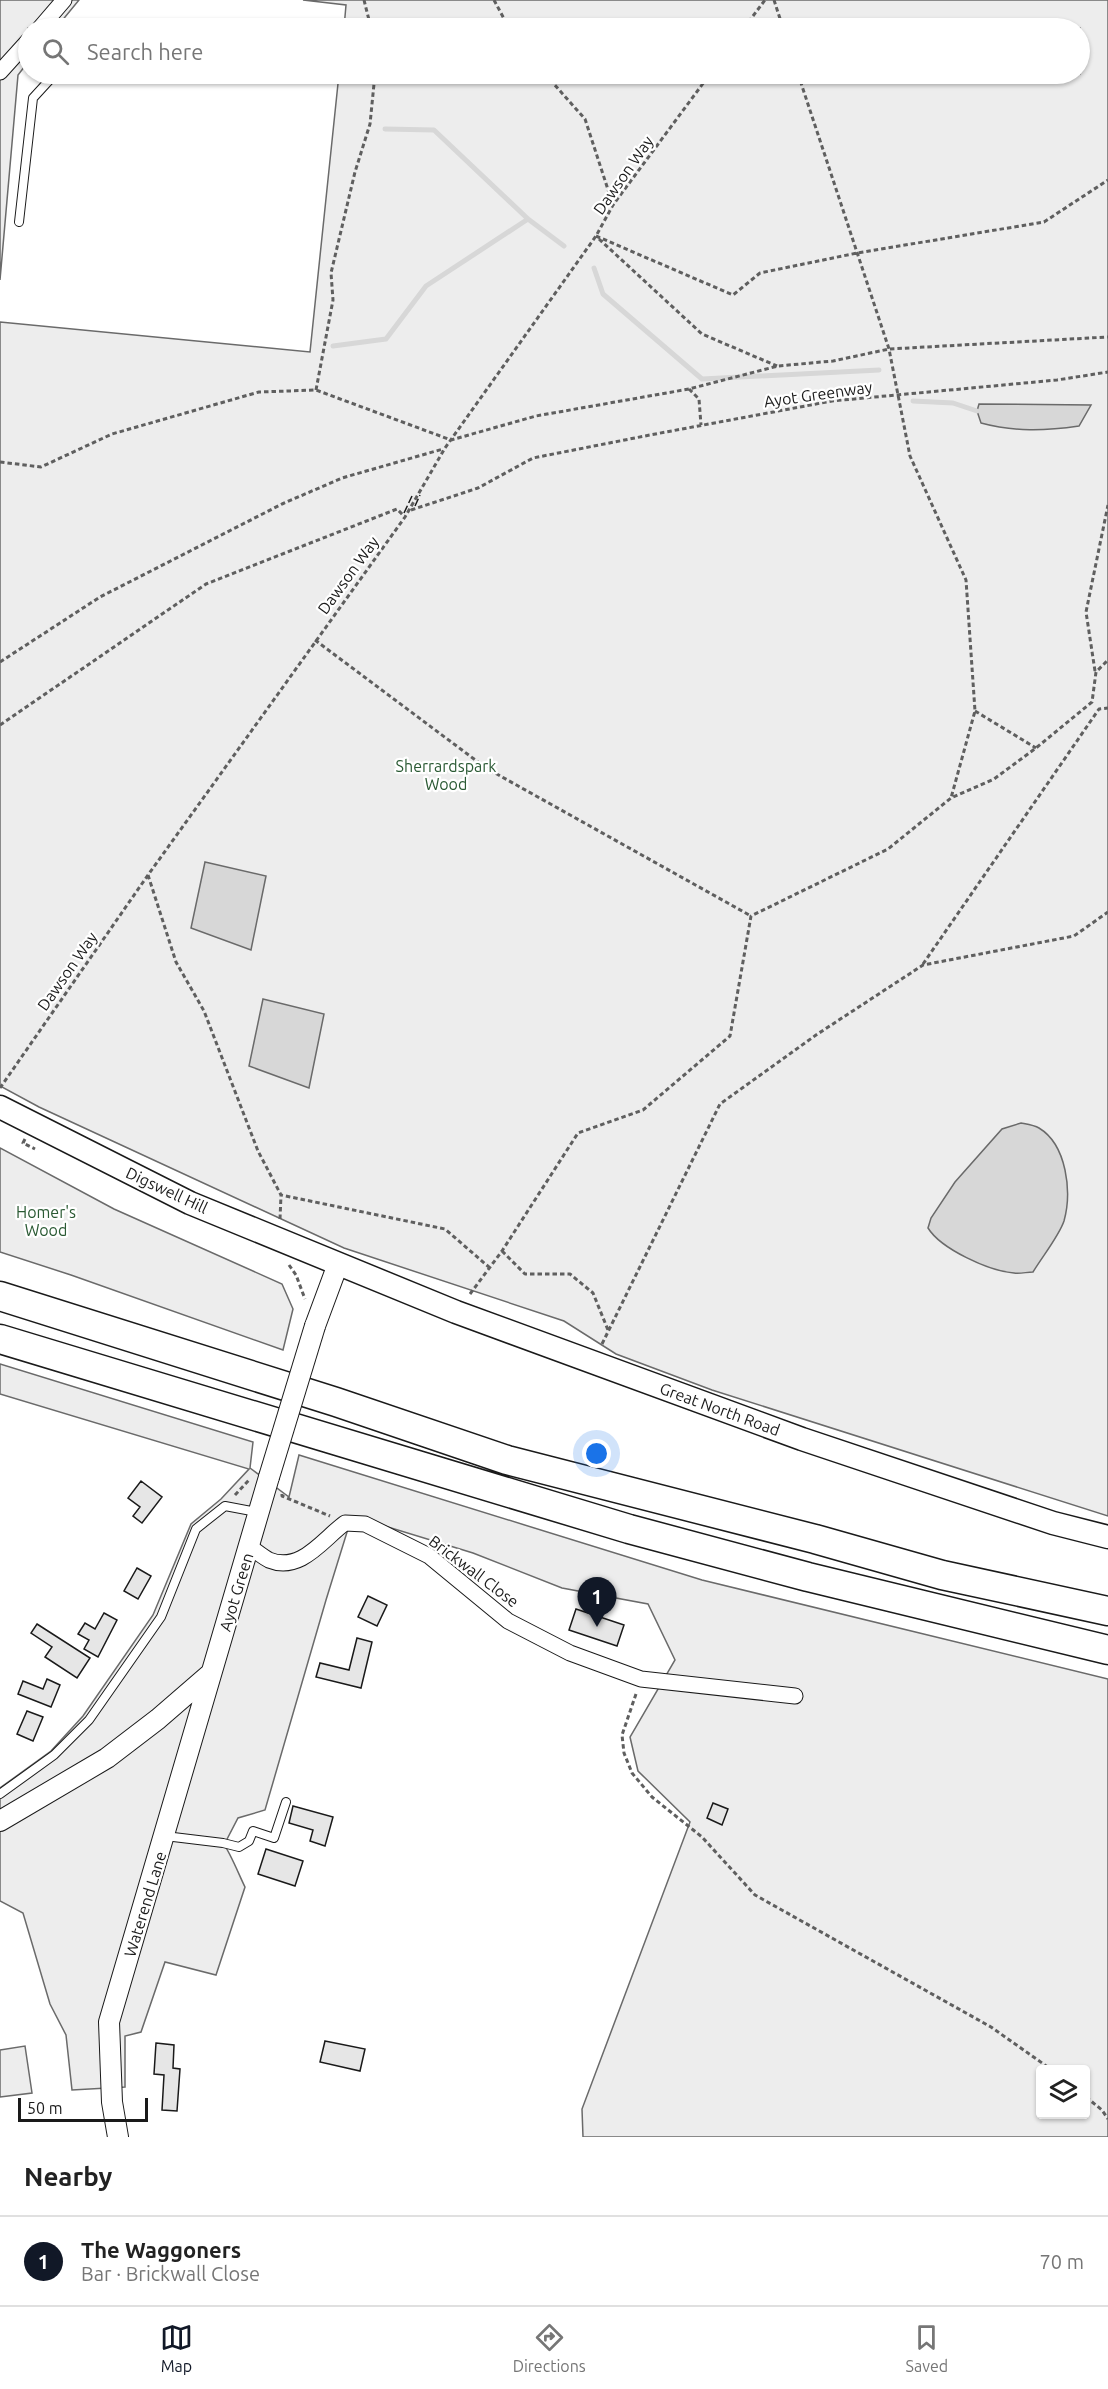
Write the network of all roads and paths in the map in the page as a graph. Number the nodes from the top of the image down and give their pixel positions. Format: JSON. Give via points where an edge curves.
{"nodes":[{"id":1,"x":64,"y":0,"type":"edge"},
{"id":2,"x":364,"y":0,"type":"edge"},
{"id":3,"x":494,"y":0,"type":"edge"},
{"id":4,"x":765,"y":0,"type":"edge"},
{"id":5,"x":774,"y":0,"type":"edge"},
{"id":6,"x":52,"y":18,"type":"edge"},
{"id":7,"x":368,"y":18,"type":"edge"},
{"id":8,"x":504,"y":18,"type":"edge"},
{"id":9,"x":752,"y":18,"type":"edge"},
{"id":10,"x":780,"y":18,"type":"edge"},
{"id":11,"x":18,"y":52,"type":"edge"},
{"id":12,"x":0,"y":72,"type":"edge"},
{"id":13,"x":46,"y":84,"type":"edge"},
{"id":14,"x":374,"y":84,"type":"edge"},
{"id":15,"x":554,"y":84,"type":"edge"},
{"id":16,"x":703,"y":84,"type":"edge"},
{"id":17,"x":801,"y":84,"type":"edge"},
{"id":18,"x":1108,"y":180,"type":"edge"},
{"id":19,"x":613,"y":206,"type":"junction"},
{"id":20,"x":19,"y":222,"type":"dead end"},
{"id":21,"x":596,"y":236,"type":"junction"},
{"id":22,"x":857,"y":253,"type":"junction"},
{"id":23,"x":1108,"y":337,"type":"edge"},
{"id":24,"x":889,"y":349,"type":"junction"},
{"id":25,"x":778,"y":366,"type":"junction"},
{"id":26,"x":1108,"y":372,"type":"edge"},
{"id":27,"x":689,"y":389,"type":"junction"},
{"id":28,"x":316,"y":390,"type":"junction"},
{"id":29,"x":900,"y":395,"type":"junction"},
{"id":30,"x":701,"y":425,"type":"junction"},
{"id":31,"x":451,"y":440,"type":"junction"},
{"id":32,"x":445,"y":448,"type":"junction"},
{"id":33,"x":0,"y":462,"type":"edge"},
{"id":34,"x":1108,"y":505,"type":"edge"},
{"id":35,"x":409,"y":511,"type":"junction"},
{"id":36,"x":405,"y":517,"type":"junction"},
{"id":37,"x":315,"y":640,"type":"junction"},
{"id":38,"x":1108,"y":660,"type":"edge"},
{"id":39,"x":0,"y":662,"type":"edge"},
{"id":40,"x":1095,"y":672,"type":"junction"},
{"id":41,"x":1108,"y":708,"type":"edge"},
{"id":42,"x":975,"y":711,"type":"junction"},
{"id":43,"x":0,"y":725,"type":"edge"},
{"id":44,"x":1036,"y":748,"type":"junction"},
{"id":45,"x":951,"y":798,"type":"junction"},
{"id":46,"x":148,"y":875,"type":"junction"},
{"id":47,"x":1108,"y":912,"type":"edge"},
{"id":48,"x":752,"y":916,"type":"junction"},
{"id":49,"x":923,"y":965,"type":"junction"},
{"id":50,"x":0,"y":1088,"type":"edge"},
{"id":51,"x":0,"y":1107,"type":"edge"},
{"id":52,"x":281,"y":1195,"type":"junction"},
{"id":53,"x":280,"y":1219,"type":"dead end"},
{"id":54,"x":502,"y":1251,"type":"junction"},
{"id":55,"x":338,"y":1264,"type":"junction"},
{"id":56,"x":490,"y":1268,"type":"junction"},
{"id":57,"x":470,"y":1294,"type":"dead end"},
{"id":58,"x":0,"y":1296,"type":"edge"},
{"id":59,"x":608,"y":1330,"type":"junction"},
{"id":60,"x":0,"y":1339,"type":"edge"},
{"id":61,"x":602,"y":1345,"type":"dead end"},
{"id":62,"x":269,"y":1479,"type":"junction"},
{"id":63,"x":225,"y":1506,"type":"junction"},
{"id":64,"x":258,"y":1512,"type":"junction"},
{"id":65,"x":345,"y":1523,"type":"junction"},
{"id":66,"x":1108,"y":1537,"type":"edge"},
{"id":67,"x":250,"y":1547,"type":"junction"},
{"id":68,"x":1108,"y":1611,"type":"edge"},
{"id":69,"x":1108,"y":1650,"type":"edge"},
{"id":70,"x":210,"y":1674,"type":"junction"},
{"id":71,"x":641,"y":1679,"type":"junction"},
{"id":72,"x":795,"y":1696,"type":"dead end"},
{"id":73,"x":0,"y":1794,"type":"edge"},
{"id":74,"x":286,"y":1802,"type":"dead end"},
{"id":75,"x":0,"y":1821,"type":"edge"},
{"id":76,"x":165,"y":1836,"type":"junction"},
{"id":77,"x":1045,"y":2065,"type":"edge"},
{"id":78,"x":1090,"y":2100,"type":"edge"},
{"id":79,"x":1108,"y":2119,"type":"edge"},
{"id":80,"x":118,"y":2137,"type":"edge"}],
"edges":[{"from":1,"to":6,"type":"street"},
{"from":2,"to":7,"type":"path"},
{"from":3,"to":8,"type":"path"},
{"from":4,"to":9,"type":"path"},
{"from":5,"to":10,"type":"path"},
{"from":11,"to":12,"type":"street"},
{"from":13,"to":20,"type":"lane","via":[[33,98]]},
{"from":14,"to":28,"type":"path","via":[[370,124],[331,273],[333,300]]},
{"from":15,"to":19,"type":"path","via":[[585,119]]},
{"from":16,"to":19,"type":"path","name":"Dawson Way"},
{"from":17,"to":22,"type":"path"},
{"from":18,"to":22,"type":"path","via":[[1044,222]]},
{"from":19,"to":21,"type":"path","name":"Dawson Way"},
{"from":21,"to":22,"type":"path","via":[[733,295],[760,273]]},
{"from":21,"to":25,"type":"path","via":[[702,334]]},
{"from":21,"to":31,"type":"path","name":"Dawson Way"},
{"from":22,"to":24,"type":"path"},
{"from":23,"to":24,"type":"path"},
{"from":24,"to":25,"type":"path","via":[[833,361]]},
{"from":24,"to":29,"type":"path"},
{"from":25,"to":27,"type":"path"},
{"from":26,"to":29,"type":"path","name":"Ayot Greenway"},
{"from":27,"to":30,"type":"path","via":[[699,399]]},
{"from":27,"to":31,"type":"path","via":[[536,416]]},
{"from":28,"to":31,"type":"path"},
{"from":28,"to":33,"type":"path","via":[[258,392],[112,434],[41,467]]},
{"from":29,"to":30,"type":"path","name":"Ayot Greenway","via":[[832,401]]},
{"from":29,"to":42,"type":"path","via":[[910,456],[966,580]]},
{"from":30,"to":35,"type":"path","name":"Ayot Greenway","via":[[533,458],[478,488]]},
{"from":31,"to":32,"type":"path","name":"Dawson Way"},
{"from":32,"to":35,"type":"path","name":"Dawson Way"},
{"from":32,"to":39,"type":"path","via":[[342,477],[282,504],[100,597]]},
{"from":34,"to":40,"type":"path","via":[[1086,612]]},
{"from":35,"to":36,"type":"path","name":"Dawson Way"},
{"from":36,"to":37,"type":"path","name":"Dawson Way"},
{"from":36,"to":43,"type":"path","via":[[397,509],[206,584]]},
{"from":37,"to":46,"type":"path","name":"Dawson Way"},
{"from":37,"to":48,"type":"path","via":[[486,768]]},
{"from":38,"to":40,"type":"path"},
{"from":40,"to":44,"type":"path","via":[[1092,702]]},
{"from":41,"to":49,"type":"path","via":[[1099,709]]},
{"from":42,"to":44,"type":"path"},
{"from":42,"to":45,"type":"path"},
{"from":44,"to":45,"type":"path","via":[[994,779]]},
{"from":45,"to":48,"type":"path","via":[[888,849]]},
{"from":46,"to":50,"type":"path","name":"Dawson Way"},
{"from":46,"to":52,"type":"path","via":[[176,962],[204,1011],[258,1151]]},
{"from":47,"to":49,"type":"path","via":[[1074,936]]},
{"from":48,"to":54,"type":"path","via":[[730,1036],[643,1110],[578,1133]]},
{"from":49,"to":59,"type":"path","via":[[720,1104]]},
{"from":51,"to":55,"type":"main road","name":"Digswell Hill","via":[[190,1203]]},
{"from":52,"to":53,"type":"path"},
{"from":52,"to":56,"type":"path","via":[[445,1229]]},
{"from":54,"to":56,"type":"path"},
{"from":54,"to":59,"type":"path","via":[[525,1274],[570,1274],[593,1293]]},
{"from":55,"to":62,"type":"street","name":"Ayot Green","bridge":true},
{"from":55,"to":66,"type":"main road","name":"Great North Road","via":[[802,1439],[1053,1523]]},
{"from":56,"to":57,"type":"path"},
{"from":58,"to":68,"type":"highway","via":[[507,1460],[942,1575]]},
{"from":59,"to":61,"type":"path"},
{"from":60,"to":69,"type":"highway","via":[[629,1529]]},
{"from":62,"to":63,"type":"path"},
{"from":62,"to":64,"type":"street","name":"Ayot Green"},
{"from":62,"to":65,"type":"path","via":[[282,1496]]},
{"from":63,"to":64,"type":"lane"},
{"from":63,"to":73,"type":"lane","via":[[196,1528],[162,1617],[89,1720],[54,1755]]},
{"from":64,"to":67,"type":"street","name":"Ayot Green"},
{"from":65,"to":67,"type":"street","via":[[305,1558],[290,1563],[270,1561]]},
{"from":65,"to":71,"type":"street","name":"Brickwall Close","via":[[365,1524],[429,1556],[508,1621],[570,1653]]},
{"from":67,"to":70,"type":"street","name":"Ayot Green"},
{"from":70,"to":75,"type":"street","via":[[107,1758]]},
{"from":70,"to":76,"type":"street","name":"Waterend Lane"},
{"from":71,"to":72,"type":"street","name":"Brickwall Close"},
{"from":71,"to":77,"type":"path","via":[[622,1735],[632,1773],[652,1797],[702,1837],[755,1895],[991,2027]]},
{"from":74,"to":76,"type":"lane","via":[[274,1838],[253,1831],[249,1841],[239,1848]]},
{"from":76,"to":80,"type":"street","name":"Waterend Lane","via":[[109,2022],[112,2102]]},
{"from":78,"to":79,"type":"path"}]}
